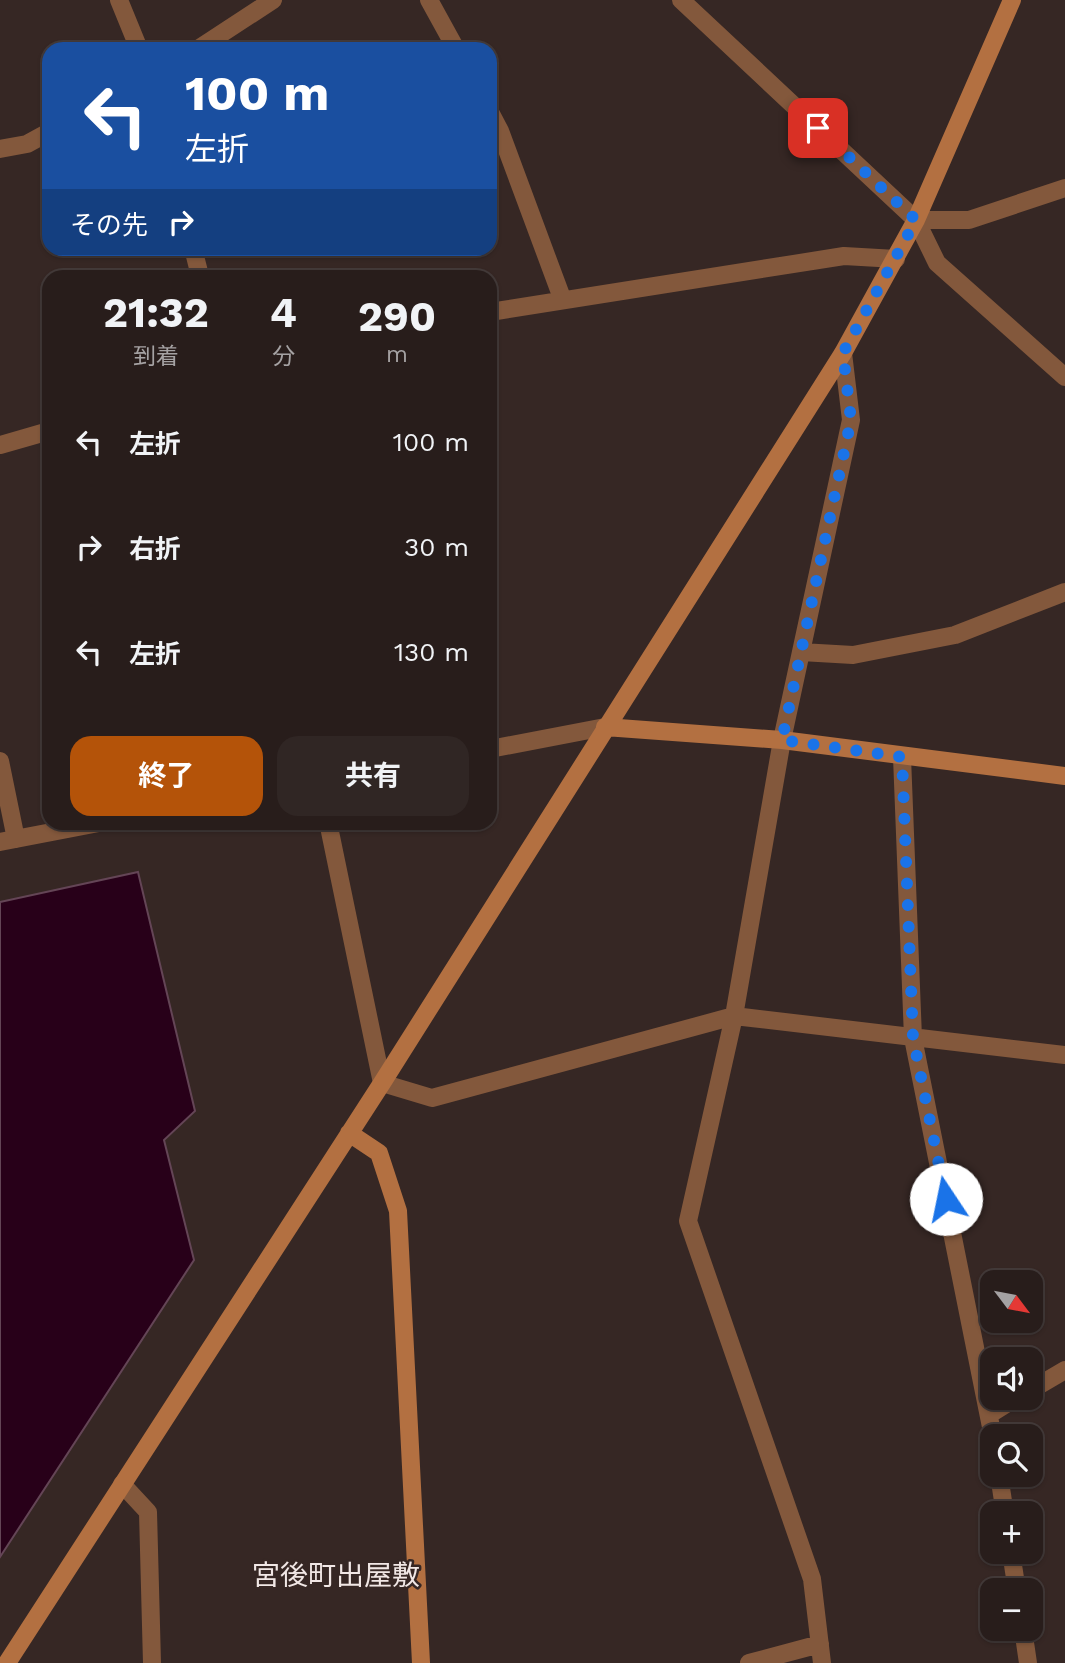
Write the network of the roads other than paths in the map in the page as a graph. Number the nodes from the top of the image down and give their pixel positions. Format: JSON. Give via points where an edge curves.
{"nodes":[{"id":1,"x":119,"y":0,"type":"edge"},
{"id":2,"x":273,"y":0,"type":"edge"},
{"id":3,"x":429,"y":0,"type":"edge"},
{"id":4,"x":681,"y":0,"type":"edge"},
{"id":5,"x":1012,"y":0,"type":"edge"},
{"id":6,"x":136,"y":42,"type":"edge"},
{"id":7,"x":209,"y":42,"type":"edge"},
{"id":8,"x":452,"y":42,"type":"edge"},
{"id":9,"x":497,"y":125,"type":"edge"},
{"id":10,"x":42,"y":136,"type":"edge"},
{"id":11,"x":0,"y":149,"type":"edge"},
{"id":12,"x":1065,"y":188,"type":"edge"},
{"id":13,"x":916,"y":220,"type":"junction"},
{"id":14,"x":896,"y":259,"type":"junction"},
{"id":15,"x":562,"y":298,"type":"junction"},
{"id":16,"x":497,"y":311,"type":"edge"},
{"id":17,"x":843,"y":353,"type":"junction"},
{"id":18,"x":1065,"y":377,"type":"edge"},
{"id":19,"x":42,"y":432,"type":"edge"},
{"id":20,"x":0,"y":445,"type":"edge"},
{"id":21,"x":1065,"y":592,"type":"edge"},
{"id":22,"x":801,"y":652,"type":"junction"},
{"id":23,"x":605,"y":727,"type":"junction"},
{"id":24,"x":782,"y":740,"type":"junction"},
{"id":25,"x":497,"y":748,"type":"edge"},
{"id":26,"x":902,"y":757,"type":"junction"},
{"id":27,"x":0,"y":761,"type":"edge"},
{"id":28,"x":1065,"y":776,"type":"edge"},
{"id":29,"x":64,"y":830,"type":"edge"},
{"id":30,"x":330,"y":830,"type":"edge"},
{"id":31,"x":8,"y":841,"type":"edge"},
{"id":32,"x":734,"y":1016,"type":"junction"},
{"id":33,"x":913,"y":1038,"type":"junction"},
{"id":34,"x":1065,"y":1055,"type":"edge"},
{"id":35,"x":382,"y":1083,"type":"junction"},
{"id":36,"x":349,"y":1133,"type":"junction"},
{"id":37,"x":1065,"y":1370,"type":"edge"},
{"id":38,"x":1043,"y":1383,"type":"edge"},
{"id":39,"x":995,"y":1410,"type":"edge"},
{"id":40,"x":990,"y":1413,"type":"junction"},
{"id":41,"x":991,"y":1424,"type":"edge"},
{"id":42,"x":122,"y":1484,"type":"junction"},
{"id":43,"x":1025,"y":1641,"type":"edge"},
{"id":44,"x":820,"y":1644,"type":"junction"},
{"id":45,"x":7,"y":1663,"type":"edge"},
{"id":46,"x":152,"y":1663,"type":"edge"},
{"id":47,"x":421,"y":1663,"type":"edge"},
{"id":48,"x":749,"y":1663,"type":"edge"},
{"id":49,"x":822,"y":1663,"type":"edge"},
{"id":50,"x":1028,"y":1663,"type":"edge"}],
"edges":[{"from":1,"to":6,"type":"street"},
{"from":2,"to":7,"type":"street"},
{"from":3,"to":8,"type":"street"},
{"from":4,"to":13,"type":"street"},
{"from":5,"to":13,"type":"street"},
{"from":9,"to":15,"type":"street"},
{"from":10,"to":11,"type":"street"},
{"from":12,"to":13,"type":"street","via":[[969,220]]},
{"from":13,"to":14,"type":"street"},
{"from":13,"to":18,"type":"street","via":[[937,263]]},
{"from":14,"to":15,"type":"street","via":[[844,256]]},
{"from":14,"to":17,"type":"street"},
{"from":15,"to":16,"type":"street"},
{"from":17,"to":22,"type":"street","via":[[851,420]]},
{"from":17,"to":23,"type":"street"},
{"from":19,"to":20,"type":"street"},
{"from":21,"to":22,"type":"street","via":[[955,635],[853,655]]},
{"from":22,"to":24,"type":"street"},
{"from":23,"to":24,"type":"street"},
{"from":23,"to":25,"type":"street"},
{"from":23,"to":35,"type":"street"},
{"from":24,"to":26,"type":"street"},
{"from":24,"to":32,"type":"street"},
{"from":26,"to":28,"type":"street"},
{"from":26,"to":33,"type":"street"},
{"from":27,"to":31,"type":"street"},
{"from":29,"to":31,"type":"street"},
{"from":30,"to":35,"type":"street"},
{"from":32,"to":33,"type":"street"},
{"from":32,"to":35,"type":"street","via":[[432,1098]]},
{"from":32,"to":44,"type":"street","via":[[688,1221],[812,1579]]},
{"from":33,"to":34,"type":"street"},
{"from":33,"to":40,"type":"street"},
{"from":35,"to":36,"type":"street"},
{"from":36,"to":42,"type":"street"},
{"from":36,"to":47,"type":"street","via":[[379,1153],[398,1211]]},
{"from":37,"to":38,"type":"street"},
{"from":39,"to":40,"type":"street"},
{"from":40,"to":41,"type":"street"},
{"from":42,"to":45,"type":"street"},
{"from":42,"to":46,"type":"street","via":[[148,1512]]},
{"from":43,"to":50,"type":"street"},
{"from":44,"to":48,"type":"street"},
{"from":44,"to":49,"type":"street"}]}
